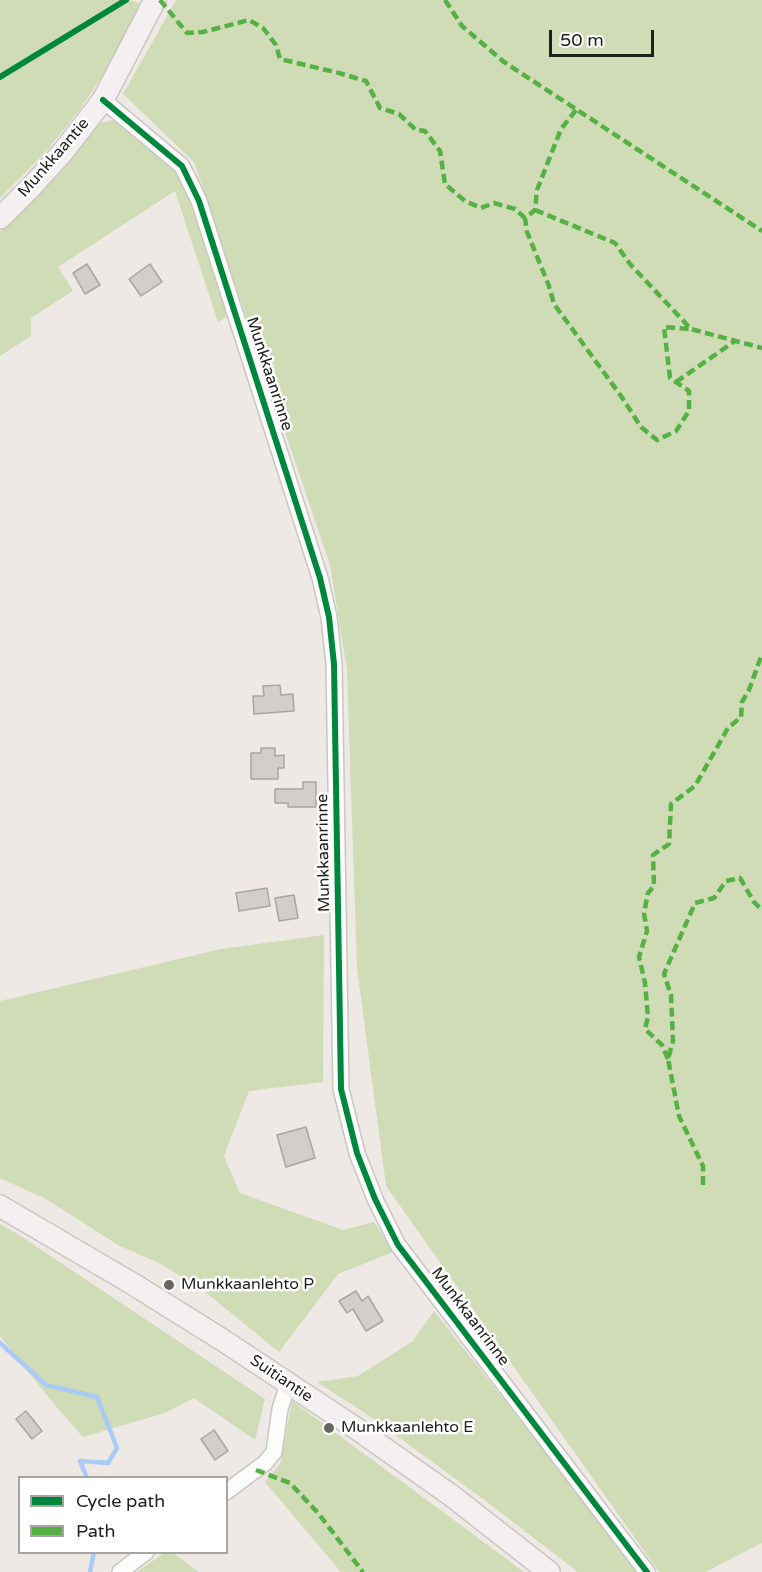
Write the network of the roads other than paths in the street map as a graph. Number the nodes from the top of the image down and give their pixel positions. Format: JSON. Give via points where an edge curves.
{"nodes":[{"id":1,"x":155,"y":0,"type":"edge"},
{"id":2,"x":103,"y":100,"type":"junction"},
{"id":3,"x":0,"y":218,"type":"edge"},
{"id":4,"x":0,"y":1206,"type":"edge"},
{"id":5,"x":288,"y":1384,"type":"junction"},
{"id":6,"x":228,"y":1491,"type":"edge"},
{"id":7,"x":143,"y":1554,"type":"edge"},
{"id":8,"x":120,"y":1572,"type":"edge"},
{"id":9,"x":549,"y":1572,"type":"edge"},
{"id":10,"x":647,"y":1572,"type":"edge"}],
"edges":[{"from":1,"to":2,"type":"main road","name":"Munkkaantie"},
{"from":2,"to":3,"type":"main road","name":"Munkkaantie","via":[[62,153]]},
{"from":2,"to":10,"type":"street","name":"Munkkaanrinne","via":[[182,166],[199,201],[320,578],[334,664],[341,1089],[357,1154],[398,1245]]},
{"from":4,"to":5,"type":"main road","name":"Suitiantie","via":[[133,1284]]},
{"from":5,"to":6,"type":"street","via":[[274,1452]]},
{"from":5,"to":9,"type":"main road","name":"Suitiantie","via":[[452,1496]]},
{"from":7,"to":8,"type":"street"}]}
